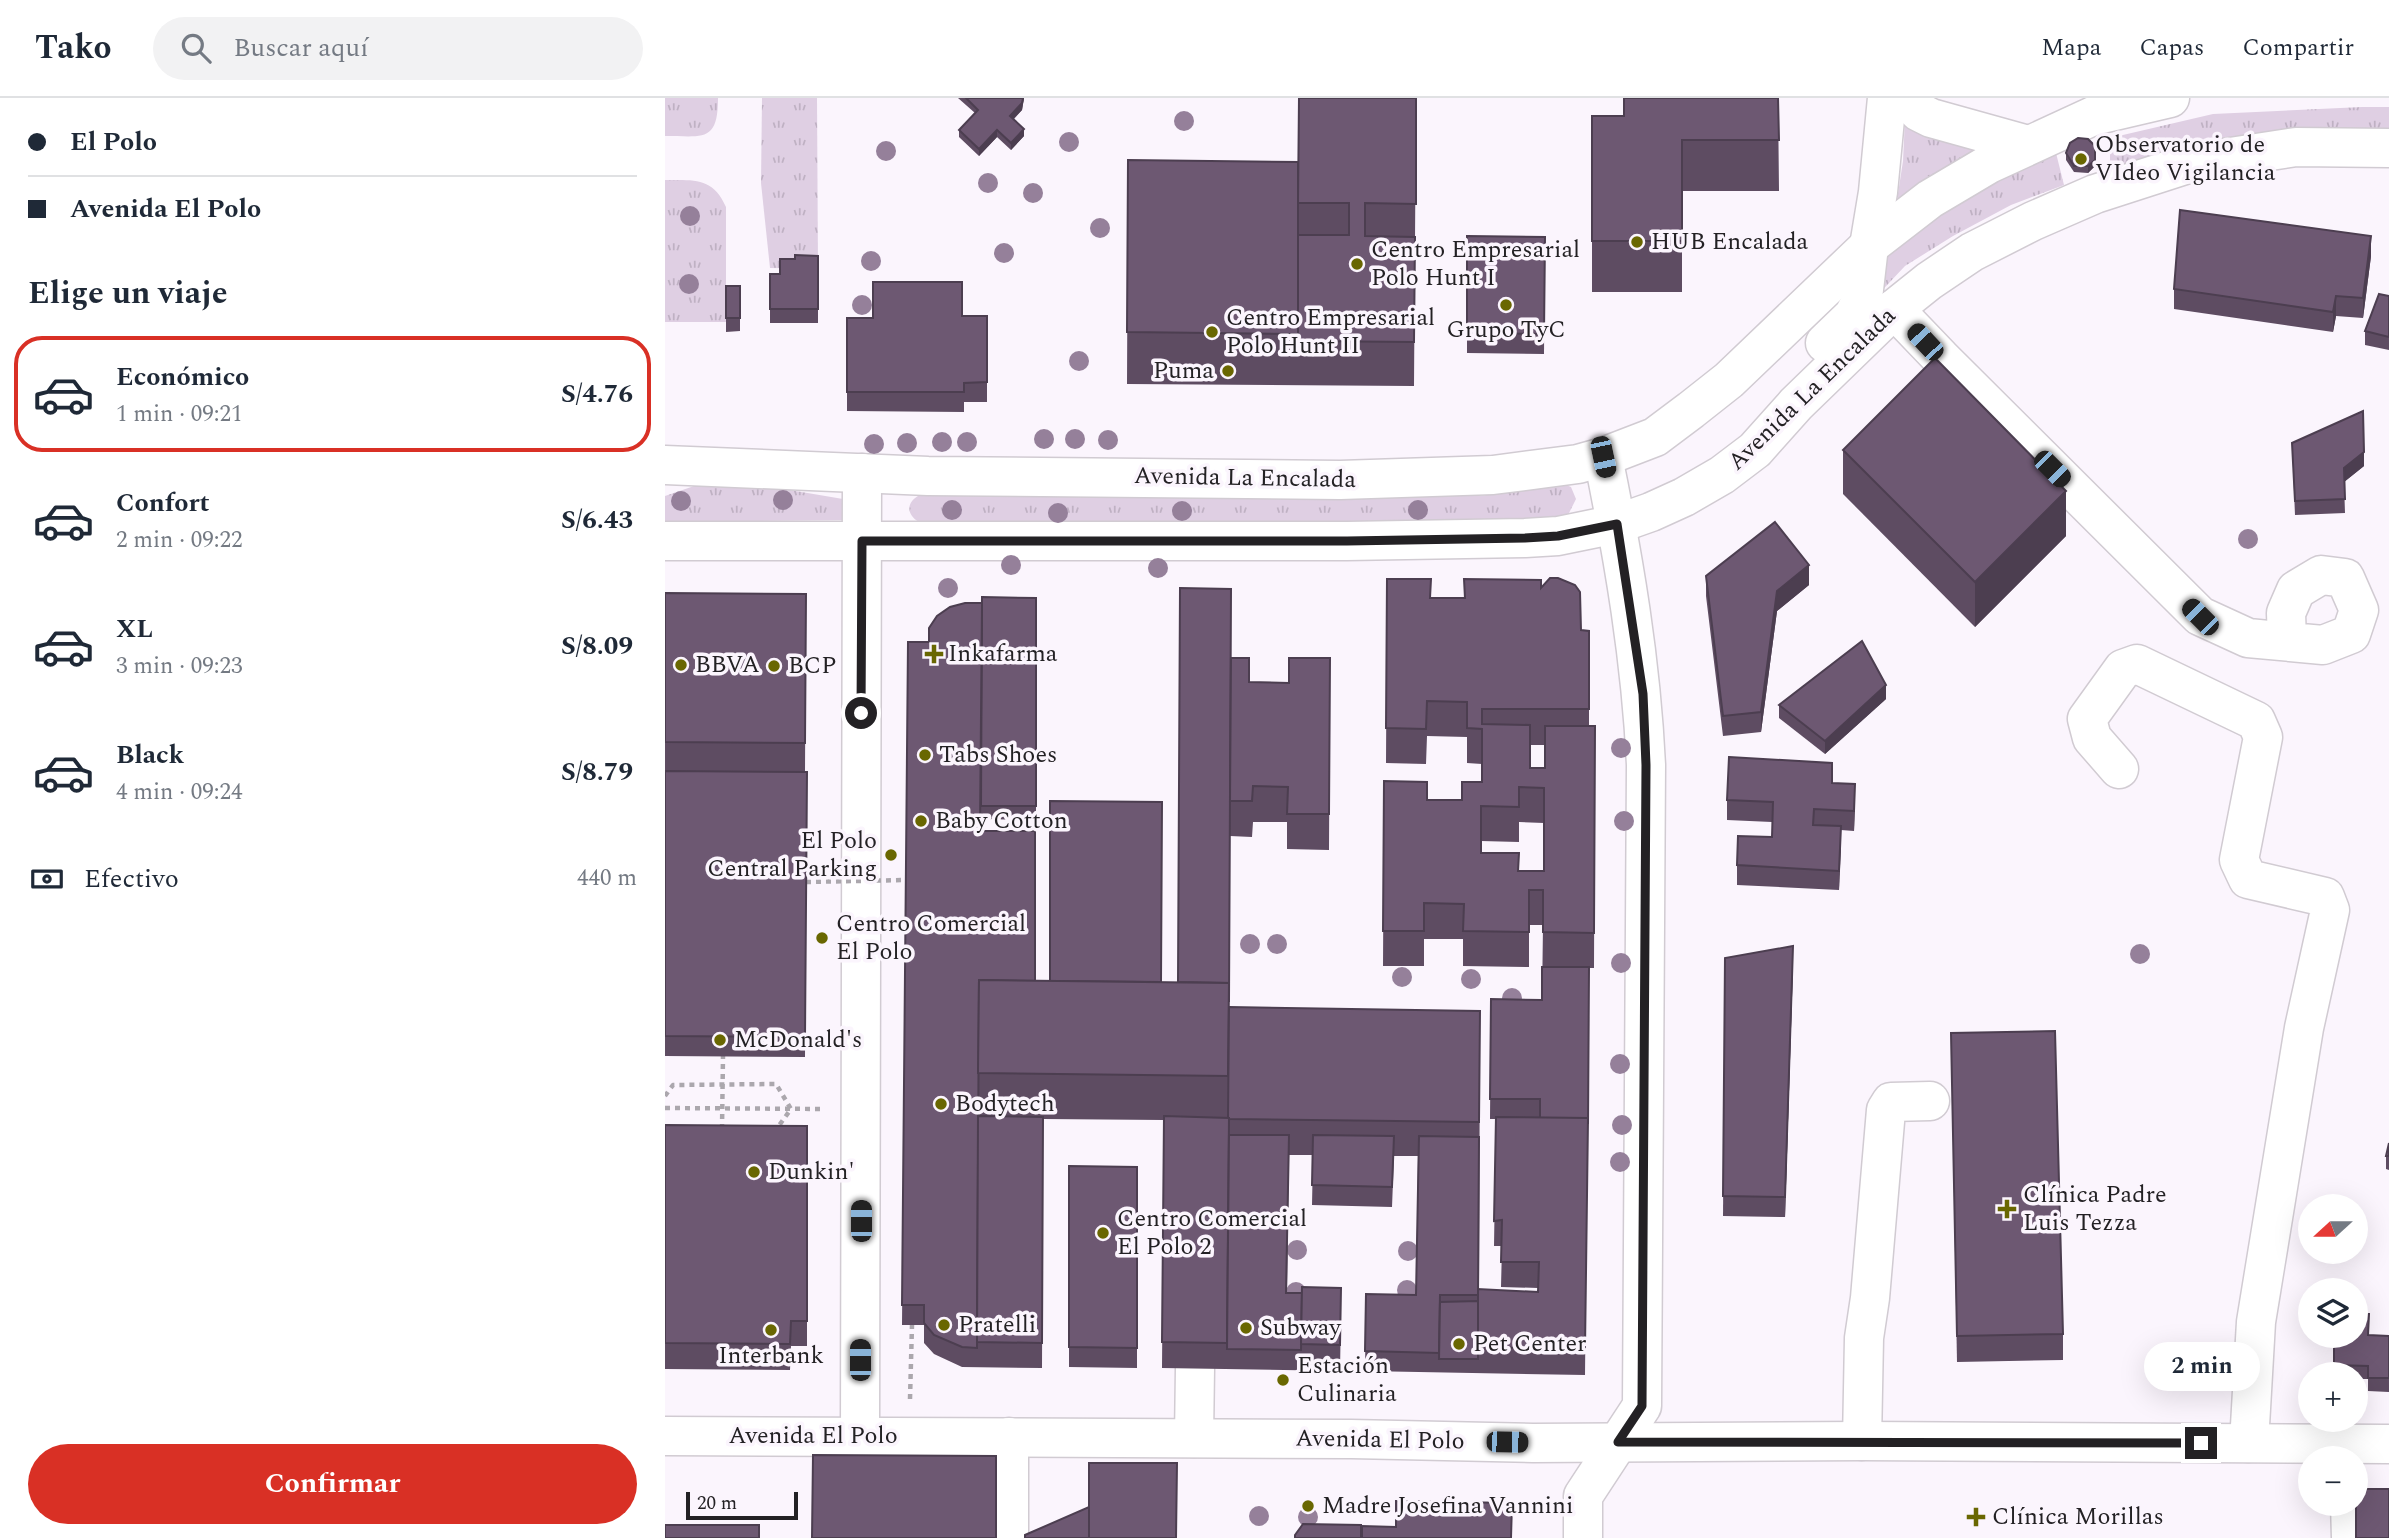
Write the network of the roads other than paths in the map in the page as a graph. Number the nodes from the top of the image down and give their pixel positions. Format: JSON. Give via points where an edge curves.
{"nodes":[{"id":1,"x":1887,"y":98,"type":"edge"},
{"id":2,"x":1905,"y":98,"type":"edge"},
{"id":3,"x":2170,"y":98,"type":"edge"},
{"id":4,"x":2028,"y":145,"type":"junction"},
{"id":5,"x":2389,"y":148,"type":"edge"},
{"id":6,"x":1869,"y":246,"type":"junction"},
{"id":7,"x":1894,"y":309,"type":"junction"},
{"id":8,"x":1755,"y":450,"type":"junction"},
{"id":9,"x":1603,"y":457,"type":"junction"},
{"id":10,"x":671,"y":469,"type":"edge"},
{"id":11,"x":862,"y":473,"type":"junction"},
{"id":12,"x":1617,"y":524,"type":"junction"},
{"id":13,"x":665,"y":541,"type":"edge"},
{"id":14,"x":862,"y":541,"type":"junction"},
{"id":15,"x":2287,"y":641,"type":"dead end"},
{"id":16,"x":2119,"y":769,"type":"dead end"},
{"id":17,"x":1930,"y":1101,"type":"dead end"},
{"id":18,"x":1195,"y":1368,"type":"edge"},
{"id":19,"x":665,"y":1436,"type":"edge"},
{"id":20,"x":860,"y":1436,"type":"junction"},
{"id":21,"x":1009,"y":1437,"type":"junction"},
{"id":22,"x":1194,"y":1438,"type":"junction"},
{"id":23,"x":1861,"y":1441,"type":"junction"},
{"id":24,"x":1618,"y":1442,"type":"junction"},
{"id":25,"x":2249,"y":1443,"type":"junction"},
{"id":26,"x":2389,"y":1444,"type":"edge"},
{"id":27,"x":2298,"y":1447,"type":"edge"},
{"id":28,"x":2368,"y":1448,"type":"edge"},
{"id":29,"x":2350,"y":1516,"type":"edge"},
{"id":30,"x":1009,"y":1538,"type":"edge"},
{"id":31,"x":1583,"y":1538,"type":"edge"},
{"id":32,"x":2351,"y":1538,"type":"edge"}],
"edges":[{"from":1,"to":6,"type":"main road"},
{"from":2,"to":4,"type":"main road","via":[[1931,118]]},
{"from":3,"to":4,"type":"main road","name":"Avenida La Encalada","via":[[2093,116]]},
{"from":4,"to":6,"type":"main road","name":"Avenida La Encalada","via":[[1930,199]]},
{"from":5,"to":7,"type":"main road","name":"Avenida La Encalada","via":[[2296,147],[2191,163],[2095,194],[1972,252]]},
{"from":6,"to":8,"type":"main road","via":[[1863,298],[1853,316],[1807,360]]},
{"from":6,"to":9,"type":"main road","name":"Avenida La Encalada","via":[[1729,380],[1655,437]]},
{"from":7,"to":8,"type":"main road","name":"Avenida La Encalada","via":[[1795,404]]},
{"from":7,"to":15,"type":"main road","via":[[2200,617],[2248,638]]},
{"from":8,"to":12,"type":"main road","name":"Avenida La Encalada","via":[[1684,497]]},
{"from":9,"to":11,"type":"main road","name":"Avenida La Encalada","via":[[1549,470],[1493,475],[1341,480]]},
{"from":9,"to":12,"type":"main road"},
{"from":10,"to":11,"type":"main road","name":"Avenida La Encalada"},
{"from":11,"to":14,"type":"main road"},
{"from":12,"to":14,"type":"main road","name":"Avenida La Encalada","via":[[1558,536],[1511,538]]},
{"from":12,"to":24,"type":"main road","via":[[1643,694],[1646,765],[1642,1406]]},
{"from":13,"to":14,"type":"main road","name":"Avenida La Encalada"},
{"from":14,"to":20,"type":"main road"},
{"from":16,"to":25,"type":"main road","via":[[2092,738],[2087,719],[2123,669],[2137,664],[2256,721],[2263,737],[2238,860],[2248,879],[2325,897],[2330,910],[2304,1028],[2256,1322]]},
{"from":17,"to":23,"type":"main road","via":[[1891,1102],[1886,1110],[1864,1338]]},
{"from":18,"to":22,"type":"main road"},
{"from":19,"to":20,"type":"main road","name":"Avenida El Polo"},
{"from":20,"to":21,"type":"main road","name":"Avenida El Polo"},
{"from":21,"to":22,"type":"main road","name":"Avenida El Polo"},
{"from":21,"to":30,"type":"main road"},
{"from":22,"to":24,"type":"main road","name":"Avenida El Polo"},
{"from":23,"to":24,"type":"main road","name":"Avenida El Polo"},
{"from":23,"to":25,"type":"main road","name":"Avenida El Polo"},
{"from":24,"to":31,"type":"main road","via":[[1583,1496]]},
{"from":25,"to":27,"type":"main road","name":"Avenida El Polo"},
{"from":26,"to":28,"type":"main road","name":"Avenida El Polo"},
{"from":29,"to":32,"type":"main road"}]}
